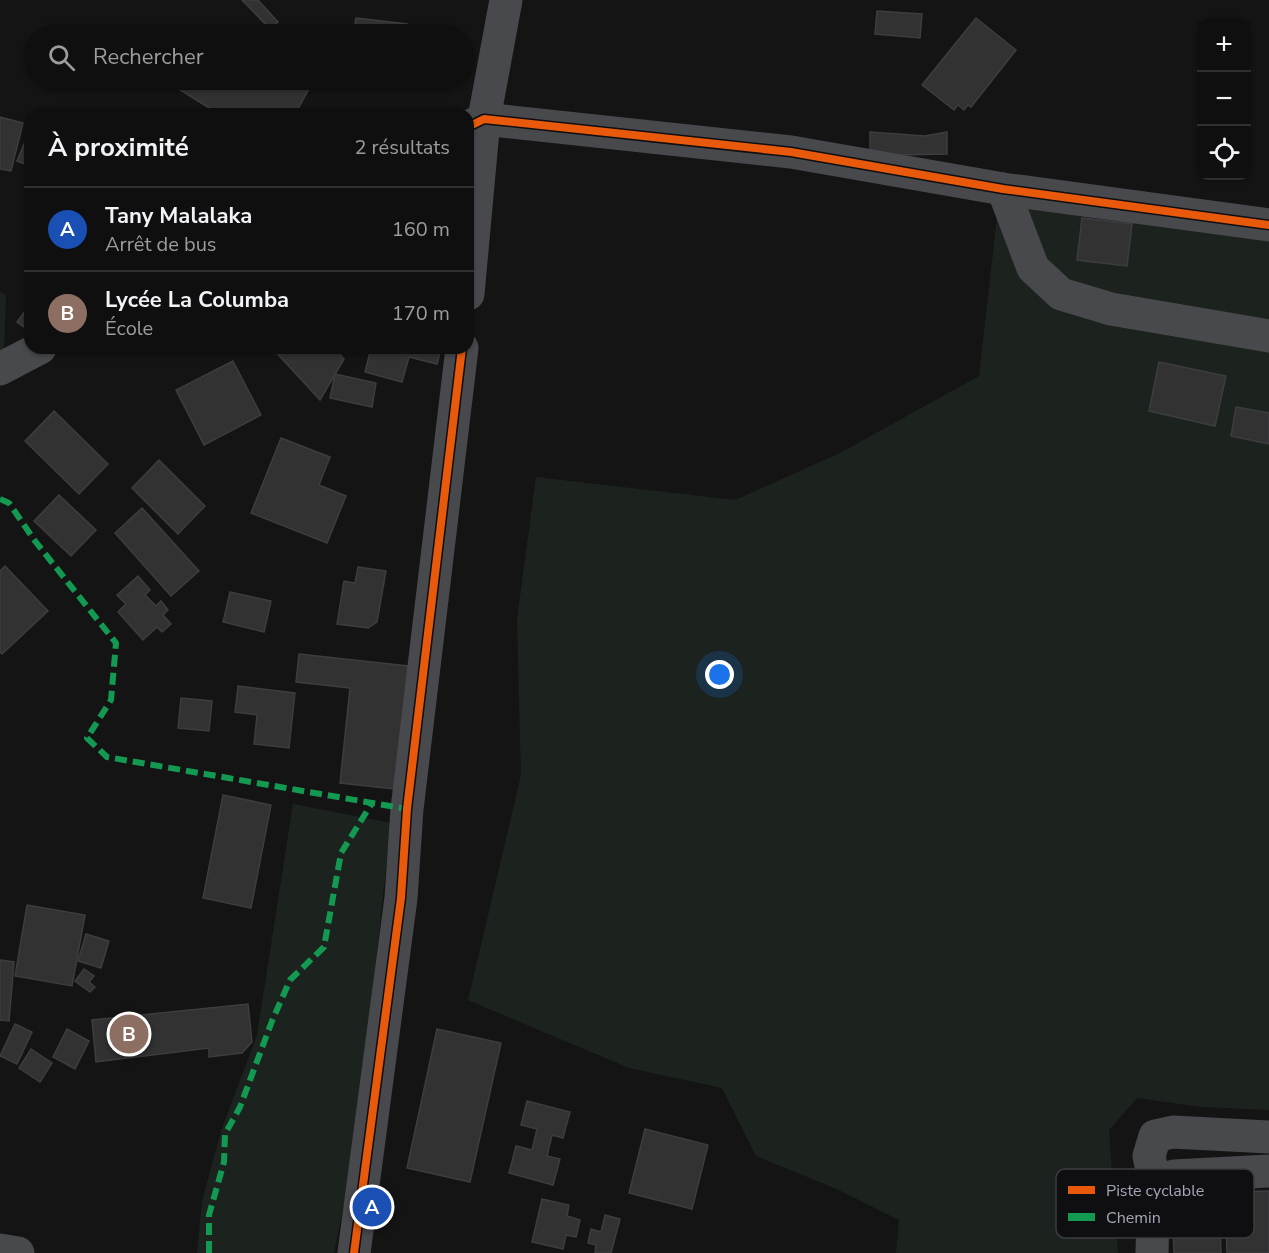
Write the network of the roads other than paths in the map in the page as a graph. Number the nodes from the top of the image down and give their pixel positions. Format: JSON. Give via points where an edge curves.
{"nodes":[{"id":1,"x":506,"y":0,"type":"edge"},
{"id":2,"x":476,"y":123,"type":"edge"},
{"id":3,"x":474,"y":166,"type":"edge"},
{"id":4,"x":1003,"y":189,"type":"junction"},
{"id":5,"x":1269,"y":225,"type":"edge"},
{"id":6,"x":1269,"y":336,"type":"edge"},
{"id":7,"x":29,"y":354,"type":"edge"},
{"id":8,"x":461,"y":354,"type":"edge"},
{"id":9,"x":0,"y":369,"type":"edge"},
{"id":10,"x":1269,"y":1137,"type":"edge"},
{"id":11,"x":1152,"y":1169,"type":"edge"},
{"id":12,"x":1269,"y":1171,"type":"edge"},
{"id":13,"x":1254,"y":1172,"type":"edge"},
{"id":14,"x":1152,"y":1238,"type":"edge"},
{"id":15,"x":0,"y":1250,"type":"edge"},
{"id":16,"x":18,"y":1253,"type":"edge"},
{"id":17,"x":354,"y":1253,"type":"edge"},
{"id":18,"x":1152,"y":1253,"type":"edge"}],
"edges":[{"from":1,"to":2,"type":"street"},
{"from":2,"to":3,"type":"street"},
{"from":2,"to":4,"type":"street","via":[[791,152]]},
{"from":4,"to":5,"type":"street"},
{"from":4,"to":6,"type":"street","via":[[1033,268],[1061,294],[1111,309]]},
{"from":7,"to":9,"type":"street"},
{"from":8,"to":17,"type":"street","via":[[407,809],[401,898]]},
{"from":10,"to":11,"type":"street","via":[[1173,1132],[1155,1136],[1149,1156]]},
{"from":12,"to":13,"type":"street"},
{"from":14,"to":18,"type":"street"},
{"from":15,"to":16,"type":"street"}]}
